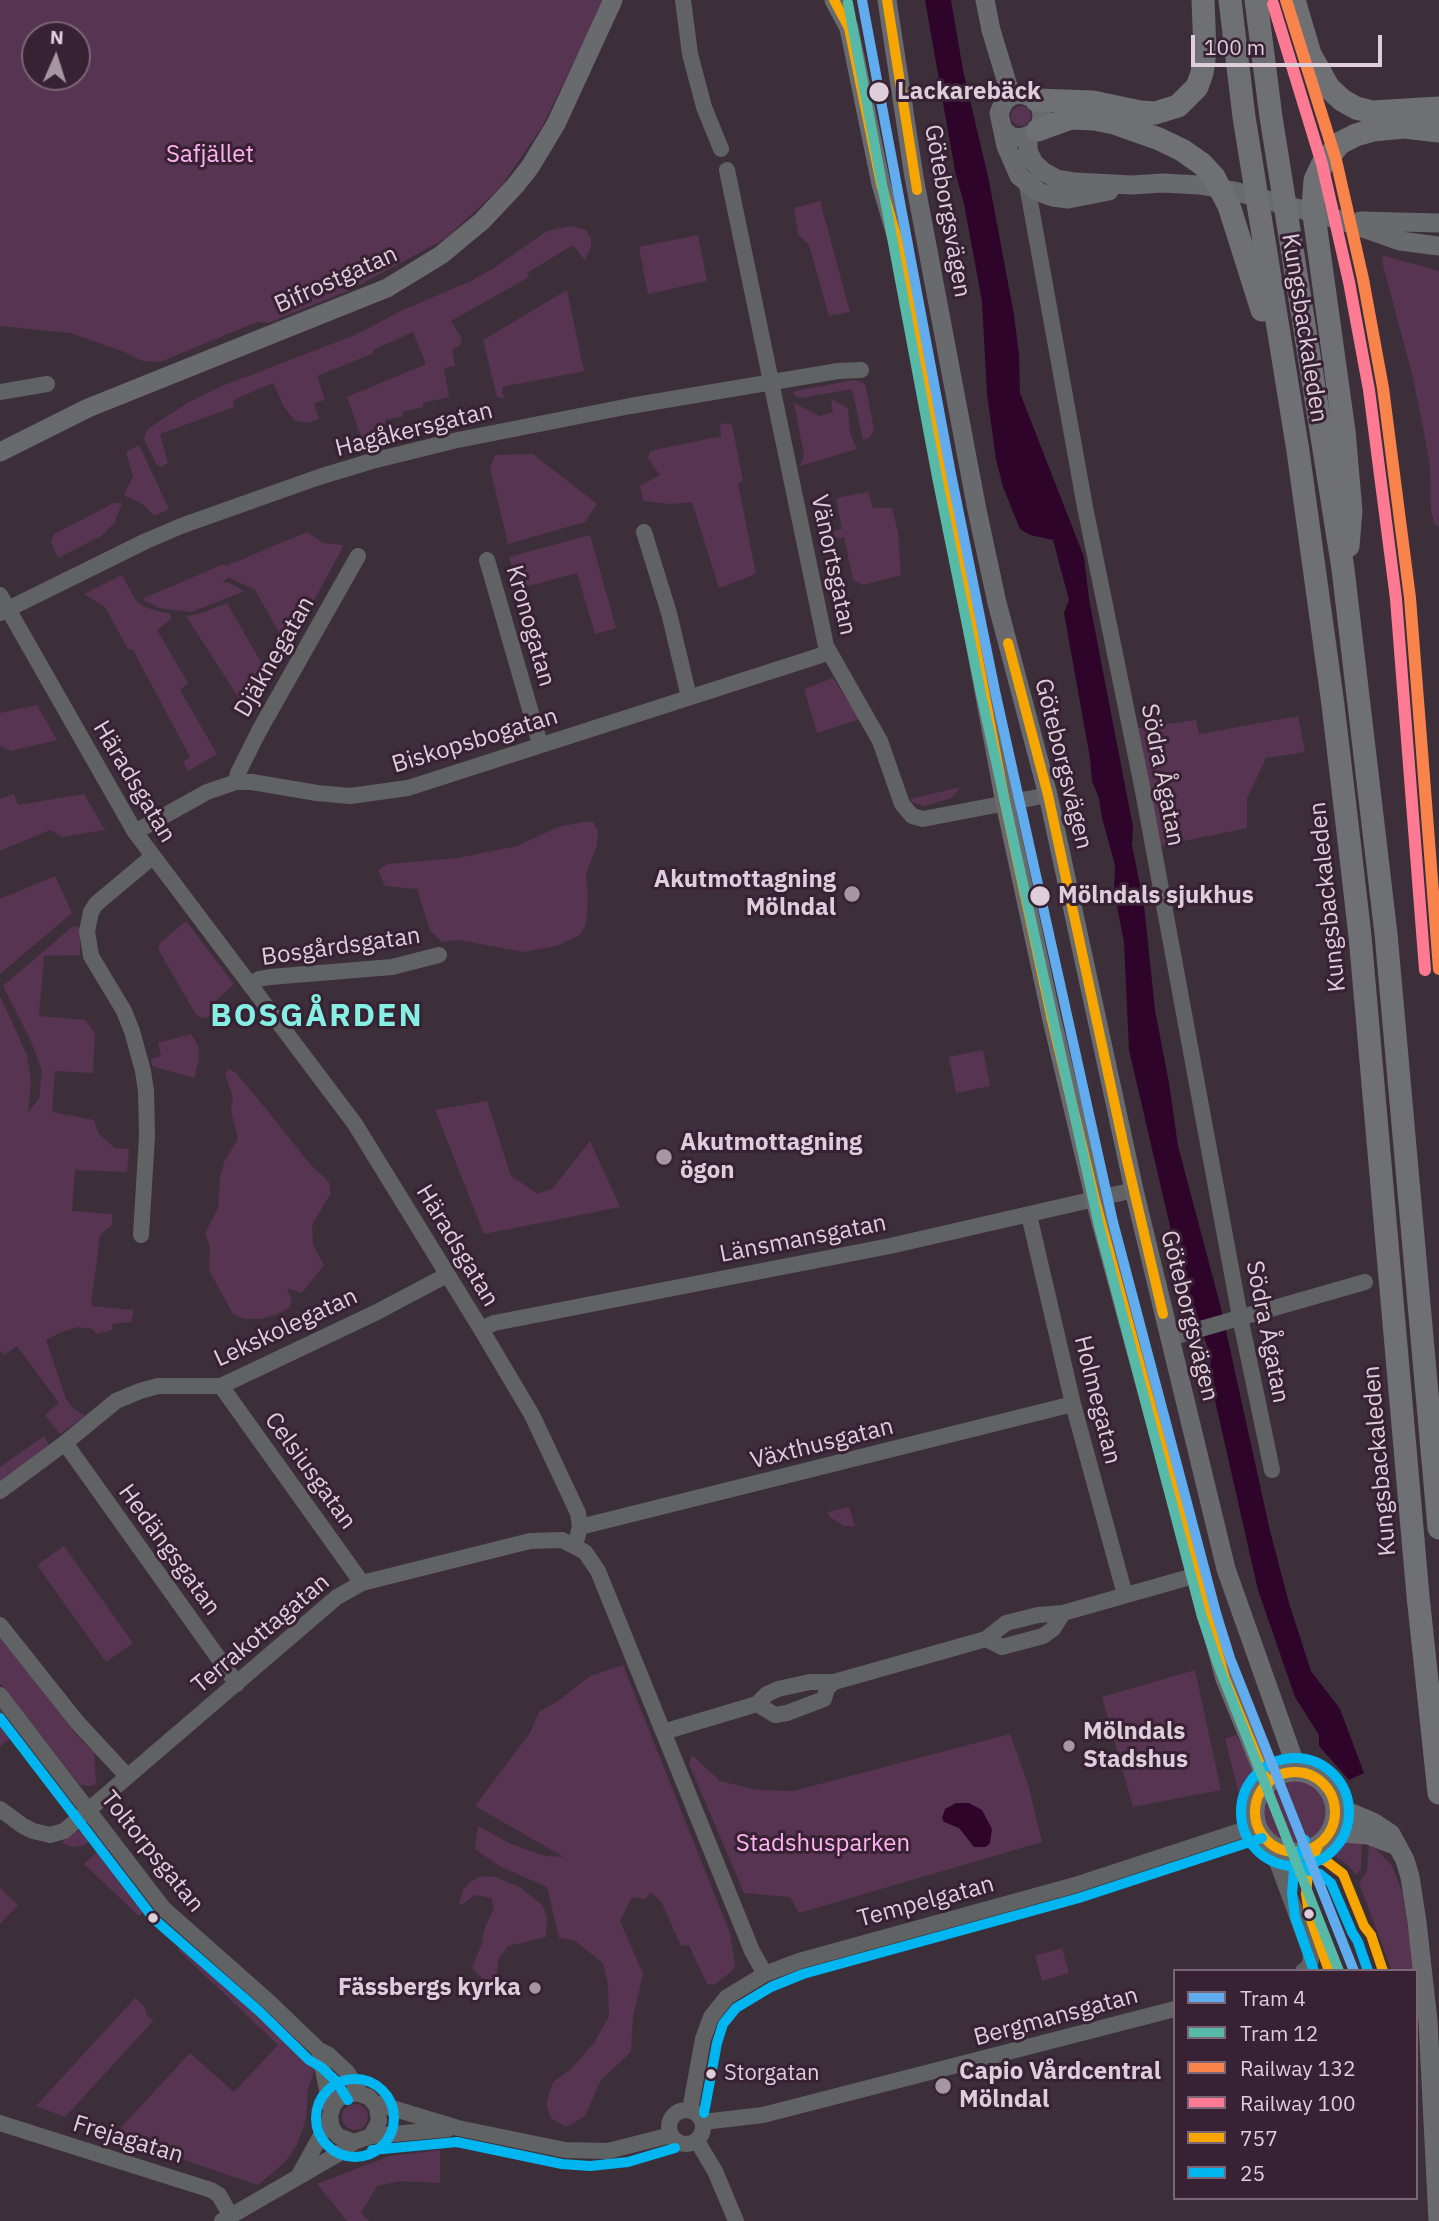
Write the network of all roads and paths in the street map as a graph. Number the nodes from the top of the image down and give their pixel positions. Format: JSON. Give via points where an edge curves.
{"nodes":[{"id":1,"x":613,"y":0,"type":"edge"},
{"id":2,"x":683,"y":0,"type":"edge"},
{"id":3,"x":834,"y":0,"type":"edge"},
{"id":4,"x":887,"y":0,"type":"edge"},
{"id":5,"x":985,"y":0,"type":"edge"},
{"id":6,"x":1203,"y":0,"type":"edge"},
{"id":7,"x":1230,"y":0,"type":"edge"},
{"id":8,"x":1256,"y":0,"type":"edge"},
{"id":9,"x":1294,"y":0,"type":"edge"},
{"id":10,"x":1011,"y":96,"type":"junction"},
{"id":11,"x":1036,"y":100,"type":"junction"},
{"id":12,"x":1439,"y":108,"type":"edge"},
{"id":13,"x":1003,"y":130,"type":"junction"},
{"id":14,"x":1439,"y":131,"type":"edge"},
{"id":15,"x":1033,"y":133,"type":"junction"},
{"id":16,"x":721,"y":149,"type":"dead end"},
{"id":17,"x":727,"y":170,"type":"dead end"},
{"id":18,"x":1027,"y":185,"type":"junction"},
{"id":19,"x":1107,"y":188,"type":"junction"},
{"id":20,"x":1053,"y":197,"type":"junction"},
{"id":21,"x":1033,"y":213,"type":"junction"},
{"id":22,"x":1439,"y":223,"type":"edge"},
{"id":23,"x":1399,"y":232,"type":"junction"},
{"id":24,"x":1439,"y":246,"type":"edge"},
{"id":25,"x":862,"y":370,"type":"dead end"},
{"id":26,"x":772,"y":382,"type":"junction"},
{"id":27,"x":47,"y":384,"type":"dead end"},
{"id":28,"x":0,"y":392,"type":"edge"},
{"id":29,"x":1298,"y":451,"type":"junction"},
{"id":30,"x":0,"y":452,"type":"edge"},
{"id":31,"x":644,"y":532,"type":"dead end"},
{"id":32,"x":358,"y":556,"type":"dead end"},
{"id":33,"x":487,"y":560,"type":"dead end"},
{"id":34,"x":1343,"y":569,"type":"junction"},
{"id":35,"x":2,"y":606,"type":"edge"},
{"id":36,"x":828,"y":653,"type":"junction"},
{"id":37,"x":689,"y":697,"type":"junction"},
{"id":38,"x":540,"y":744,"type":"junction"},
{"id":39,"x":236,"y":782,"type":"junction"},
{"id":40,"x":1048,"y":795,"type":"junction"},
{"id":41,"x":1005,"y":803,"type":"junction"},
{"id":42,"x":135,"y":832,"type":"junction"},
{"id":43,"x":152,"y":857,"type":"junction"},
{"id":44,"x":439,"y":956,"type":"dead end"},
{"id":45,"x":250,"y":985,"type":"junction"},
{"id":46,"x":1134,"y":1190,"type":"junction"},
{"id":47,"x":1095,"y":1200,"type":"junction"},
{"id":48,"x":1029,"y":1215,"type":"junction"},
{"id":49,"x":141,"y":1235,"type":"dead end"},
{"id":50,"x":447,"y":1275,"type":"junction"},
{"id":51,"x":1364,"y":1282,"type":"dead end"},
{"id":52,"x":1236,"y":1319,"type":"junction"},
{"id":53,"x":481,"y":1329,"type":"junction"},
{"id":54,"x":1169,"y":1338,"type":"junction"},
{"id":55,"x":221,"y":1386,"type":"junction"},
{"id":56,"x":1073,"y":1404,"type":"junction"},
{"id":57,"x":65,"y":1443,"type":"junction"},
{"id":58,"x":1272,"y":1470,"type":"dead end"},
{"id":59,"x":0,"y":1491,"type":"edge"},
{"id":60,"x":580,"y":1527,"type":"junction"},
{"id":61,"x":1439,"y":1528,"type":"edge"},
{"id":62,"x":575,"y":1545,"type":"junction"},
{"id":63,"x":1197,"y":1576,"type":"junction"},
{"id":64,"x":362,"y":1583,"type":"junction"},
{"id":65,"x":1125,"y":1595,"type":"junction"},
{"id":66,"x":1063,"y":1613,"type":"junction"},
{"id":67,"x":0,"y":1625,"type":"edge"},
{"id":68,"x":986,"y":1639,"type":"junction"},
{"id":69,"x":834,"y":1682,"type":"junction"},
{"id":70,"x":237,"y":1684,"type":"junction"},
{"id":71,"x":0,"y":1695,"type":"edge"},
{"id":72,"x":757,"y":1704,"type":"junction"},
{"id":73,"x":663,"y":1732,"type":"junction"},
{"id":74,"x":1298,"y":1772,"type":"junction"},
{"id":75,"x":127,"y":1776,"type":"junction"},
{"id":76,"x":1268,"y":1784,"type":"junction"},
{"id":77,"x":1439,"y":1793,"type":"edge"},
{"id":78,"x":1335,"y":1805,"type":"junction"},
{"id":79,"x":0,"y":1809,"type":"edge"},
{"id":80,"x":89,"y":1811,"type":"junction"},
{"id":81,"x":1258,"y":1825,"type":"junction"},
{"id":82,"x":1330,"y":1832,"type":"junction"},
{"id":83,"x":1395,"y":1845,"type":"junction"},
{"id":84,"x":1279,"y":1848,"type":"junction"},
{"id":85,"x":1306,"y":1969,"type":"edge"},
{"id":86,"x":765,"y":1974,"type":"junction"},
{"id":87,"x":1173,"y":2010,"type":"edge"},
{"id":88,"x":318,"y":2050,"type":"junction"},
{"id":89,"x":360,"y":2093,"type":"junction"},
{"id":90,"x":375,"y":2103,"type":"junction"},
{"id":91,"x":690,"y":2110,"type":"junction"},
{"id":92,"x":330,"y":2115,"type":"junction"},
{"id":93,"x":703,"y":2122,"type":"junction"},
{"id":94,"x":0,"y":2123,"type":"edge"},
{"id":95,"x":458,"y":2128,"type":"junction"},
{"id":96,"x":671,"y":2135,"type":"junction"},
{"id":97,"x":371,"y":2136,"type":"junction"},
{"id":98,"x":697,"y":2141,"type":"junction"},
{"id":99,"x":354,"y":2142,"type":"junction"},
{"id":100,"x":298,"y":2178,"type":"junction"},
{"id":101,"x":227,"y":2218,"type":"edge"},
{"id":102,"x":736,"y":2221,"type":"edge"},
{"id":103,"x":1438,"y":2221,"type":"edge"}],
"edges":[{"from":1,"to":30,"type":"main road","name":"Bifrostgatan","via":[[556,124],[530,167],[491,212],[441,255],[387,289],[89,408]]},
{"from":2,"to":16,"type":"street","via":[[692,66]]},
{"from":3,"to":41,"type":"main road","name":"Göteborgsvägen","via":[[849,28],[881,184],[903,259]]},
{"from":4,"to":40,"type":"main road","name":"Göteborgsvägen","via":[[977,510]]},
{"from":5,"to":10,"type":"main road"},
{"from":6,"to":11,"type":"highway","via":[[1202,73],[1197,87],[1178,106],[1155,113],[1093,102]]},
{"from":7,"to":29,"type":"highway","name":"Kungsbackaleden","via":[[1244,117]]},
{"from":8,"to":34,"type":"highway","name":"Kungsbackaleden"},
{"from":9,"to":12,"type":"highway","via":[[1310,54],[1329,88],[1342,100],[1372,112]]},
{"from":10,"to":11,"type":"main road"},
{"from":10,"to":13,"type":"main road","via":[[999,110]]},
{"from":11,"to":15,"type":"main road","via":[[1042,115]]},
{"from":13,"to":15,"type":"main road","via":[[1015,138]]},
{"from":13,"to":18,"type":"main road","via":[[1012,163]]},
{"from":14,"to":34,"type":"highway","via":[[1404,127],[1356,135],[1340,143],[1315,180],[1312,208],[1351,511]]},
{"from":15,"to":19,"type":"main road","via":[[1028,151],[1044,172]]},
{"from":15,"to":29,"type":"highway","via":[[1071,118],[1114,122],[1182,150],[1214,177],[1238,230],[1261,305]]},
{"from":17,"to":26,"type":"street","name":"Vänortsgatan"},
{"from":18,"to":20,"type":"main road"},
{"from":18,"to":21,"type":"street","name":"Södra Ågatan"},
{"from":19,"to":20,"type":"main road","via":[[1068,199]]},
{"from":19,"to":23,"type":"main road","via":[[1199,185]]},
{"from":20,"to":21,"type":"street"},
{"from":21,"to":52,"type":"street","name":"Södra Ågatan","via":[[1083,496],[1144,796]]},
{"from":22,"to":23,"type":"main road"},
{"from":23,"to":24,"type":"main road"},
{"from":25,"to":26,"type":"street","name":"Hagåkersgatan"},
{"from":26,"to":35,"type":"street","name":"Hagåkersgatan","via":[[453,441],[320,477],[146,541]]},
{"from":26,"to":36,"type":"street","name":"Vänortsgatan"},
{"from":27,"to":28,"type":"street"},
{"from":29,"to":77,"type":"highway","name":"Kungsbackaleden","via":[[1360,936]]},
{"from":31,"to":37,"type":"street"},
{"from":32,"to":39,"type":"street","name":"Djäknegatan","via":[[259,731]]},
{"from":33,"to":38,"type":"street","name":"Kronogatan"},
{"from":34,"to":61,"type":"highway","name":"Kungsbackaleden","via":[[1386,934]]},
{"from":35,"to":42,"type":"street","name":"Häradsgatan"},
{"from":36,"to":37,"type":"street","name":"Biskopsbogatan"},
{"from":36,"to":41,"type":"street","name":"Vänortsgatan","via":[[880,741],[902,804],[912,816],[923,819]]},
{"from":37,"to":38,"type":"street","name":"Biskopsbogatan"},
{"from":38,"to":39,"type":"street","name":"Biskopsbogatan","via":[[408,788],[372,795]]},
{"from":39,"to":42,"type":"street","name":"Biskopsbogatan","via":[[207,792]]},
{"from":40,"to":41,"type":"street","name":"Vänortsgatan"},
{"from":40,"to":46,"type":"main road","name":"Göteborgsvägen"},
{"from":41,"to":47,"type":"main road","name":"Göteborgsvägen"},
{"from":42,"to":43,"type":"street","name":"Häradsgatan"},
{"from":43,"to":45,"type":"street","name":"Häradsgatan"},
{"from":43,"to":49,"type":"street","via":[[96,904],[87,931],[91,956],[124,1011],[143,1071],[147,1136]]},
{"from":44,"to":45,"type":"street","name":"Bosgårdsgatan","via":[[392,968],[270,977]]},
{"from":45,"to":50,"type":"street","name":"Häradsgatan","via":[[355,1124]]},
{"from":46,"to":47,"type":"street","name":"Länsmansgatan"},
{"from":46,"to":54,"type":"main road","name":"Göteborgsvägen"},
{"from":47,"to":48,"type":"street","name":"Länsmansgatan"},
{"from":47,"to":63,"type":"main road","name":"Göteborgsvägen"},
{"from":48,"to":53,"type":"street","name":"Länsmansgatan"},
{"from":48,"to":56,"type":"street","name":"Holmegatan"},
{"from":50,"to":53,"type":"street","name":"Häradsgatan"},
{"from":50,"to":55,"type":"street","name":"Lekskolegatan"},
{"from":51,"to":52,"type":"street"},
{"from":52,"to":54,"type":"street"},
{"from":52,"to":58,"type":"street","name":"Södra Ågatan"},
{"from":53,"to":60,"type":"street","name":"Häradsgatan","via":[[545,1441]]},
{"from":54,"to":74,"type":"main road","name":"Göteborgsvägen","via":[[1226,1569]]},
{"from":55,"to":57,"type":"street","name":"Lekskolegatan","via":[[158,1386],[140,1391],[116,1401]]},
{"from":55,"to":64,"type":"street","name":"Celsiusgatan"},
{"from":56,"to":60,"type":"street","name":"Växthusgatan"},
{"from":56,"to":65,"type":"street","name":"Holmegatan"},
{"from":57,"to":59,"type":"street","name":"Lekskolegatan"},
{"from":57,"to":70,"type":"street","name":"Hedängsgatan"},
{"from":60,"to":62,"type":"street"},
{"from":62,"to":64,"type":"street","name":"Terrakottagatan","via":[[562,1540],[530,1541]]},
{"from":62,"to":73,"type":"street","via":[[598,1571]]},
{"from":63,"to":65,"type":"street"},
{"from":63,"to":76,"type":"main road","name":"Göteborgsvägen","via":[[1225,1679]]},
{"from":64,"to":70,"type":"street","name":"Terrakottagatan","via":[[337,1597]]},
{"from":65,"to":66,"type":"street"},
{"from":66,"to":68,"type":"street","via":[[1006,1623]]},
{"from":66,"to":68,"type":"street","via":[[1043,1636],[1002,1647]]},
{"from":67,"to":75,"type":"street","via":[[77,1722]]},
{"from":68,"to":69,"type":"street"},
{"from":69,"to":72,"type":"street","via":[[778,1689]]},
{"from":69,"to":72,"type":"street","via":[[824,1699],[787,1713],[775,1715]]},
{"from":70,"to":75,"type":"street","name":"Terrakottagatan"},
{"from":71,"to":80,"type":"street","name":"Toltorpsgatan"},
{"from":72,"to":73,"type":"street"},
{"from":73,"to":86,"type":"street"},
{"from":74,"to":76,"type":"main road"},
{"from":74,"to":78,"type":"main road","via":[[1322,1783]]},
{"from":75,"to":80,"type":"street","name":"Terrakottagatan"},
{"from":76,"to":81,"type":"main road","via":[[1256,1806]]},
{"from":78,"to":82,"type":"main road"},
{"from":78,"to":83,"type":"main road","via":[[1383,1827]]},
{"from":79,"to":80,"type":"street","name":"Terrakottagatan","via":[[23,1826],[50,1835],[64,1831]]},
{"from":80,"to":88,"type":"street","name":"Toltorpsgatan","via":[[164,1909]]},
{"from":81,"to":84,"type":"main road","via":[[1266,1839]]},
{"from":81,"to":86,"type":"street","name":"Tempelgatan","via":[[1075,1885]]},
{"from":82,"to":83,"type":"main road","via":[[1368,1835]]},
{"from":82,"to":84,"type":"main road","via":[[1306,1851]]},
{"from":83,"to":103,"type":"main road","via":[[1405,1860],[1417,1922],[1428,2021]]},
{"from":84,"to":85,"type":"street","via":[[1275,1856],[1310,1951]]},
{"from":86,"to":91,"type":"street","name":"Tempelgatan","via":[[727,1997],[711,2017]]},
{"from":87,"to":93,"type":"street","name":"Bergmansgatan","via":[[763,2115]]},
{"from":88,"to":89,"type":"street","name":"Toltorpsgatan","via":[[347,2072]]},
{"from":88,"to":92,"type":"street"},
{"from":89,"to":90,"type":"street"},
{"from":89,"to":92,"type":"street","via":[[342,2096]]},
{"from":90,"to":95,"type":"street"},
{"from":90,"to":97,"type":"street","via":[[379,2121]]},
{"from":91,"to":93,"type":"street"},
{"from":91,"to":96,"type":"street","via":[[674,2114],[669,2124]]},
{"from":92,"to":99,"type":"street","via":[[338,2136]]},
{"from":92,"to":100,"type":"street"},
{"from":93,"to":98,"type":"street"},
{"from":94,"to":101,"type":"street","name":"Frejagatan","via":[[211,2190],[219,2195]]},
{"from":95,"to":96,"type":"street","via":[[590,2152],[617,2150]]},
{"from":95,"to":97,"type":"street"},
{"from":96,"to":98,"type":"street","via":[[684,2144]]},
{"from":97,"to":99,"type":"street"},
{"from":98,"to":102,"type":"street"},
{"from":99,"to":100,"type":"street"},
{"from":100,"to":101,"type":"street"}]}
